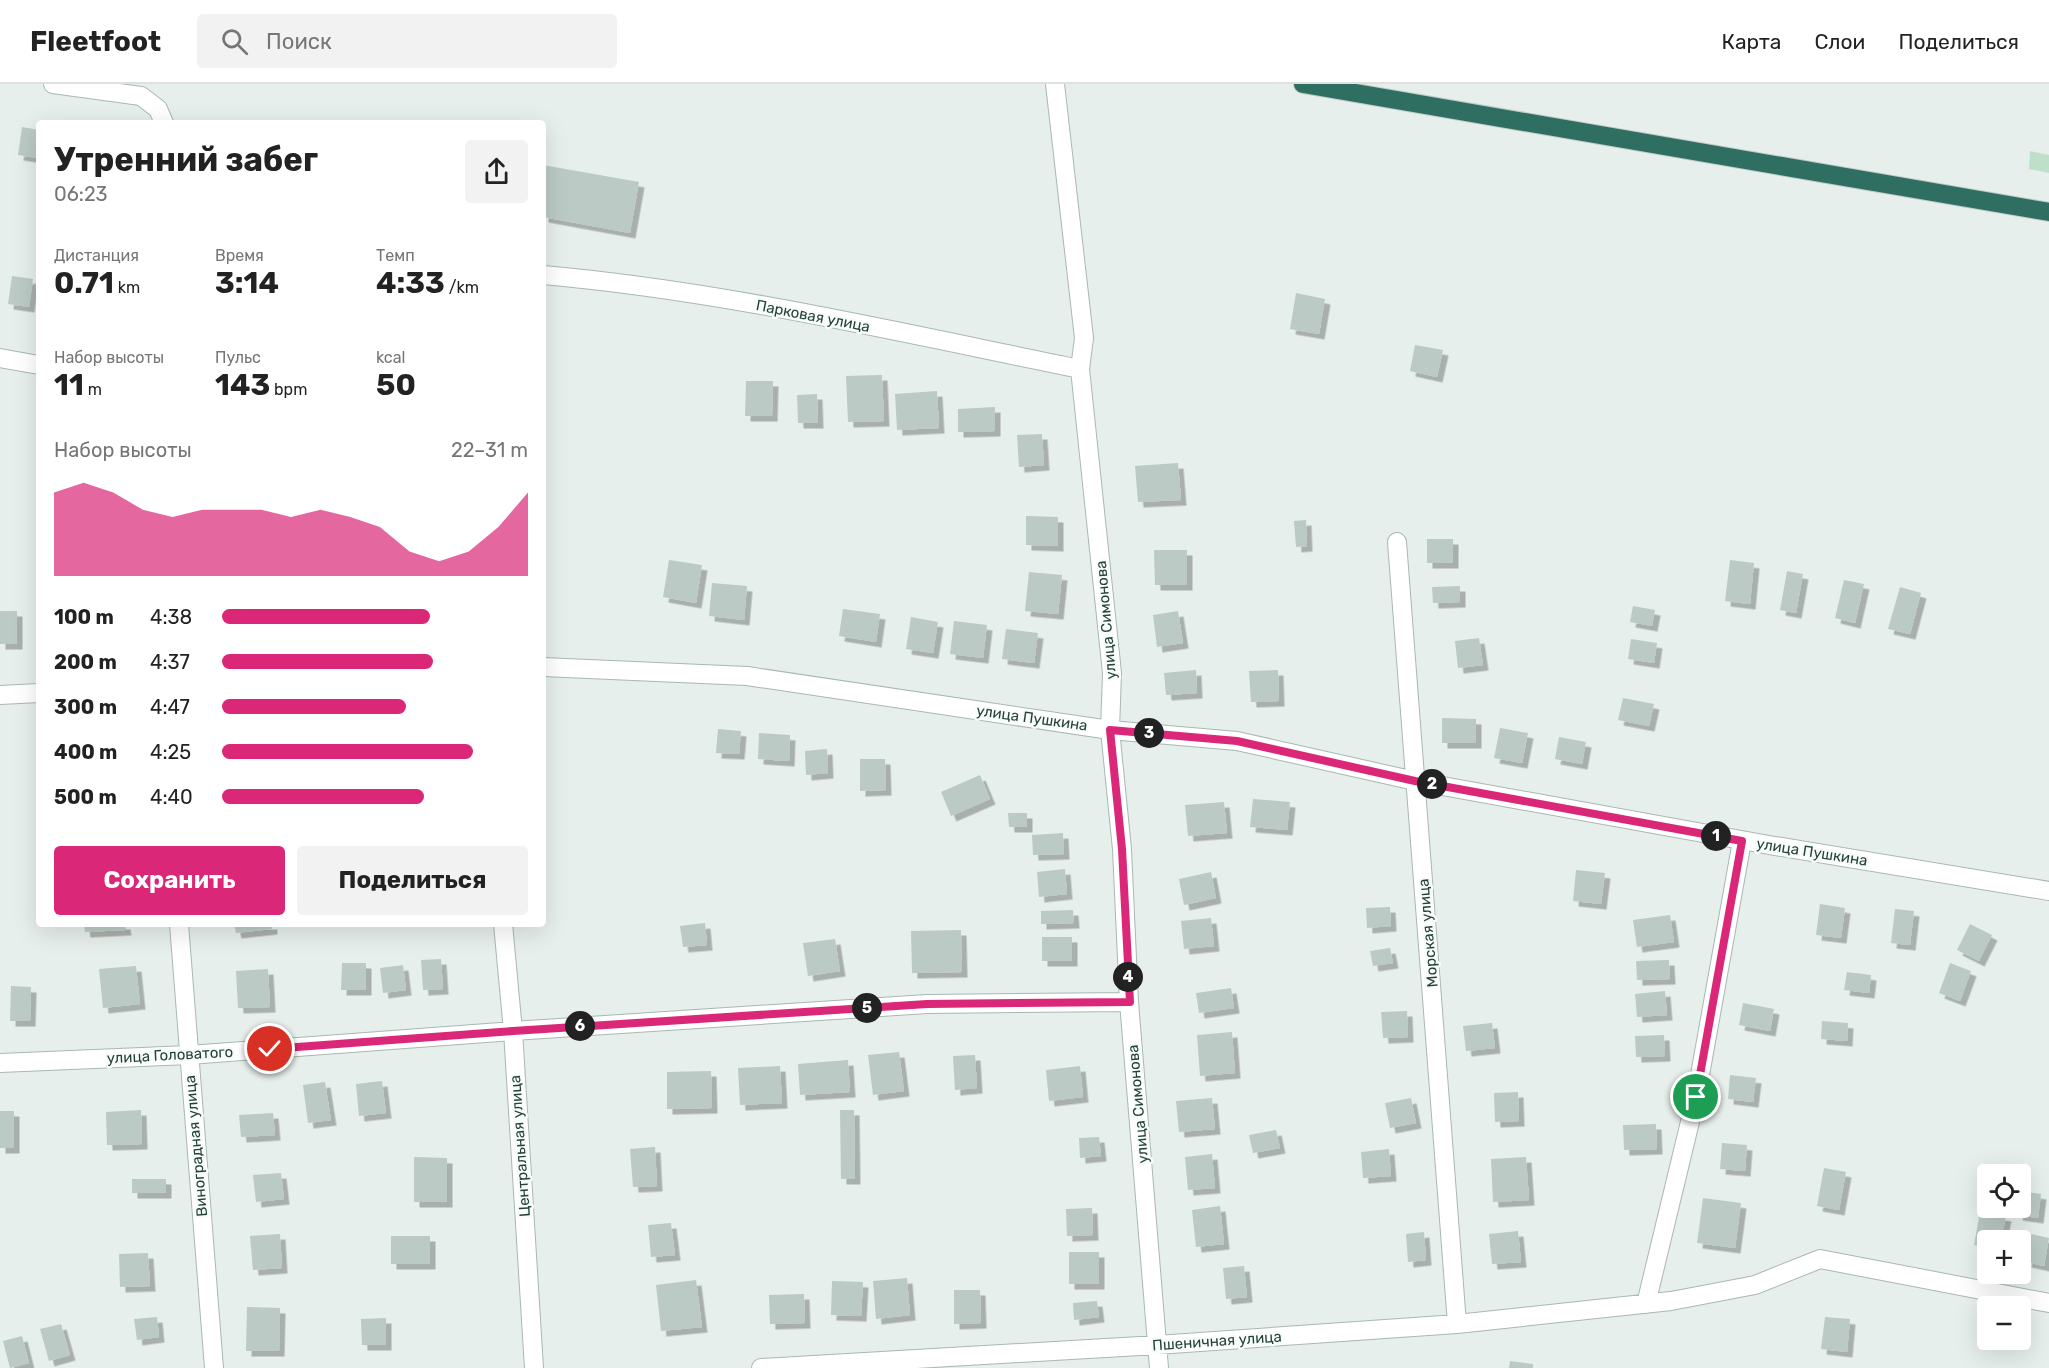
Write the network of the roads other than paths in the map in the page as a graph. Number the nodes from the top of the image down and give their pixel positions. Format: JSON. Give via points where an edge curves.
{"nodes":[{"id":1,"x":54,"y":84,"type":"edge"},
{"id":2,"x":1055,"y":84,"type":"edge"},
{"id":3,"x":1303,"y":84,"type":"edge"},
{"id":4,"x":163,"y":120,"type":"edge"},
{"id":5,"x":2049,"y":212,"type":"edge"},
{"id":6,"x":546,"y":275,"type":"edge"},
{"id":7,"x":0,"y":358,"type":"edge"},
{"id":8,"x":36,"y":364,"type":"edge"},
{"id":9,"x":1080,"y":369,"type":"junction"},
{"id":10,"x":1397,"y":542,"type":"dead end"},
{"id":11,"x":546,"y":667,"type":"edge"},
{"id":12,"x":36,"y":693,"type":"edge"},
{"id":13,"x":0,"y":695,"type":"edge"},
{"id":14,"x":1110,"y":730,"type":"junction"},
{"id":15,"x":1415,"y":781,"type":"junction"},
{"id":16,"x":1742,"y":841,"type":"junction"},
{"id":17,"x":2049,"y":891,"type":"edge"},
{"id":18,"x":179,"y":927,"type":"edge"},
{"id":19,"x":503,"y":927,"type":"edge"},
{"id":20,"x":1130,"y":1002,"type":"junction"},
{"id":21,"x":513,"y":1031,"type":"junction"},
{"id":22,"x":189,"y":1055,"type":"junction"},
{"id":23,"x":0,"y":1063,"type":"edge"},
{"id":24,"x":2049,"y":1303,"type":"edge"},
{"id":25,"x":1646,"y":1304,"type":"junction"},
{"id":26,"x":1456,"y":1324,"type":"junction"},
{"id":27,"x":1157,"y":1345,"type":"junction"},
{"id":28,"x":214,"y":1368,"type":"edge"},
{"id":29,"x":534,"y":1368,"type":"edge"},
{"id":30,"x":761,"y":1368,"type":"edge"},
{"id":31,"x":1160,"y":1368,"type":"edge"}],
"edges":[{"from":1,"to":4,"type":"street","via":[[141,96],[158,109]]},
{"from":2,"to":9,"type":"street","name":"улица Симонова","via":[[1084,338]]},
{"from":3,"to":5,"type":"highway"},
{"from":6,"to":9,"type":"street","name":"Парковая улица","via":[[785,309]]},
{"from":7,"to":8,"type":"street"},
{"from":9,"to":14,"type":"street","name":"улица Симонова","via":[[1112,673]]},
{"from":10,"to":15,"type":"street","name":"Морская улица"},
{"from":11,"to":14,"type":"street","name":"улица Пушкина","via":[[747,676]]},
{"from":12,"to":13,"type":"street"},
{"from":14,"to":15,"type":"street","name":"улица Пушкина","via":[[1237,741]]},
{"from":14,"to":20,"type":"street","name":"улица Симонова","via":[[1122,849]]},
{"from":15,"to":16,"type":"street","name":"улица Пушкина"},
{"from":15,"to":26,"type":"street","name":"Морская улица"},
{"from":16,"to":17,"type":"street","name":"улица Пушкина"},
{"from":16,"to":25,"type":"street","via":[[1696,1097]]},
{"from":18,"to":22,"type":"street","name":"Виноградная улица"},
{"from":19,"to":21,"type":"street","name":"Центральная улица"},
{"from":20,"to":21,"type":"street","name":"улица Головатого","via":[[927,1004]]},
{"from":20,"to":27,"type":"street","name":"улица Симонова"},
{"from":21,"to":22,"type":"street","name":"улица Головатого"},
{"from":21,"to":29,"type":"street","name":"Центральная улица"},
{"from":22,"to":23,"type":"street","name":"улица Головатого"},
{"from":22,"to":28,"type":"street","name":"Виноградная улица"},
{"from":24,"to":25,"type":"street","name":"Пшеничная улица","via":[[1820,1259],[1755,1285]]},
{"from":25,"to":26,"type":"street","name":"Пшеничная улица"},
{"from":26,"to":27,"type":"street","name":"Пшеничная улица"},
{"from":27,"to":30,"type":"street","name":"Пшеничная улица"},
{"from":27,"to":31,"type":"street","name":"улица Симонова"}]}
